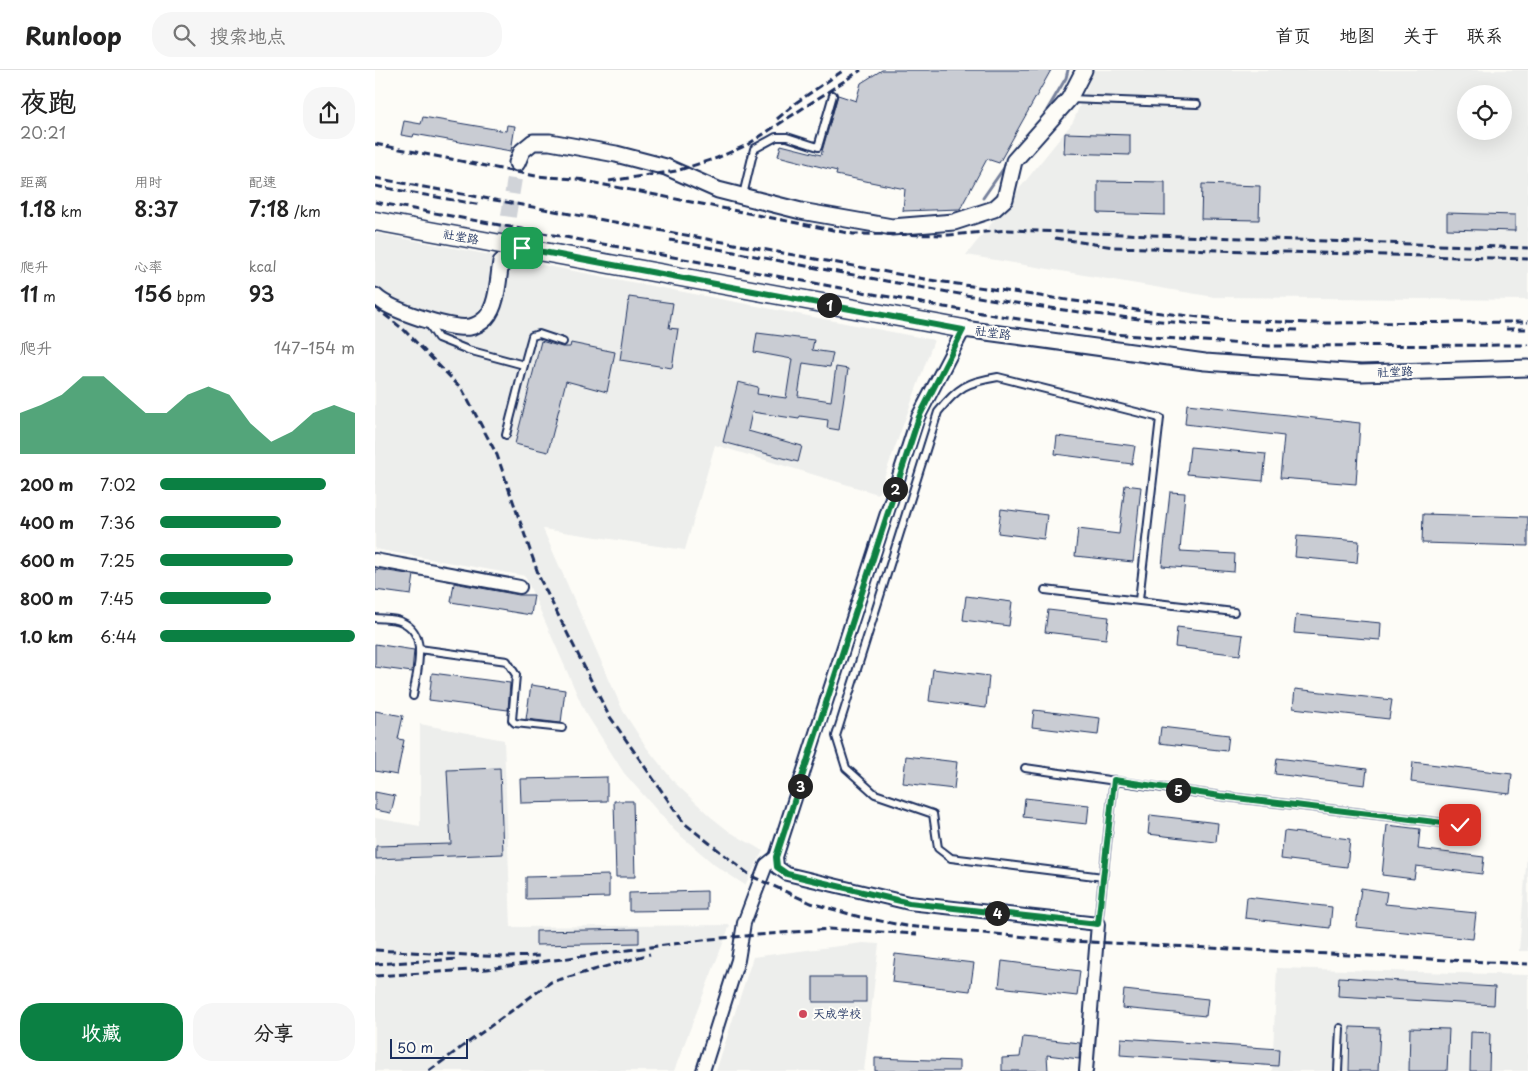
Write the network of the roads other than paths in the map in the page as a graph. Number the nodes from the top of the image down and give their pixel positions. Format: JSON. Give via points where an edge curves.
{"nodes":[{"id":1,"x":1084,"y":70,"type":"edge"},
{"id":2,"x":833,"y":95,"type":"dead end"},
{"id":3,"x":1069,"y":99,"type":"junction"},
{"id":4,"x":1197,"y":104,"type":"dead end"},
{"id":5,"x":517,"y":163,"type":"tunnel mouth"},
{"id":6,"x":743,"y":196,"type":"junction"},
{"id":7,"x":375,"y":221,"type":"edge"},
{"id":8,"x":501,"y":262,"type":"tunnel mouth"},
{"id":9,"x":375,"y":296,"type":"edge"},
{"id":10,"x":424,"y":318,"type":"junction"},
{"id":11,"x":963,"y":330,"type":"junction"},
{"id":12,"x":563,"y":342,"type":"dead end"},
{"id":13,"x":524,"y":365,"type":"junction"},
{"id":14,"x":1528,"y":368,"type":"edge"},
{"id":15,"x":506,"y":435,"type":"dead end"},
{"id":16,"x":375,"y":560,"type":"edge"},
{"id":17,"x":520,"y":587,"type":"dead end"},
{"id":18,"x":1045,"y":590,"type":"dead end"},
{"id":19,"x":1139,"y":600,"type":"junction"},
{"id":20,"x":1235,"y":612,"type":"dead end"},
{"id":21,"x":375,"y":618,"type":"edge"},
{"id":22,"x":419,"y":649,"type":"junction"},
{"id":23,"x":413,"y":696,"type":"dead end"},
{"id":24,"x":562,"y":728,"type":"dead end"},
{"id":25,"x":1025,"y":768,"type":"dead end"},
{"id":26,"x":1114,"y":780,"type":"junction"},
{"id":27,"x":1460,"y":825,"type":"dead end"},
{"id":28,"x":776,"y":857,"type":"junction"},
{"id":29,"x":1103,"y":876,"type":"junction"},
{"id":30,"x":1098,"y":924,"type":"junction"},
{"id":31,"x":1340,"y":1028,"type":"dead end"},
{"id":32,"x":703,"y":1071,"type":"edge"},
{"id":33,"x":1085,"y":1071,"type":"edge"},
{"id":34,"x":1339,"y":1071,"type":"edge"}],
"edges":[{"from":1,"to":3,"type":"street"},
{"from":2,"to":6,"type":"lane","via":[[818,148],[776,137],[754,149]]},
{"from":3,"to":4,"type":"lane"},
{"from":3,"to":6,"type":"street","via":[[1014,161],[1005,200],[994,209],[954,222],[892,227],[801,211]]},
{"from":5,"to":6,"type":"street","via":[[522,151],[533,142],[550,142],[666,167],[718,190]]},
{"from":7,"to":11,"type":"main road","name":"社堂路"},
{"from":8,"to":10,"type":"street","via":[[493,306],[480,323],[457,327]]},
{"from":9,"to":10,"type":"street","via":[[380,301]]},
{"from":10,"to":13,"type":"lane","via":[[438,338]]},
{"from":11,"to":14,"type":"street","name":"社堂路","via":[[1215,363],[1361,373]]},
{"from":11,"to":28,"type":"street","via":[[919,417]]},
{"from":12,"to":13,"type":"lane","via":[[539,334],[532,336]]},
{"from":13,"to":15,"type":"lane"},
{"from":16,"to":17,"type":"street"},
{"from":18,"to":19,"type":"lane"},
{"from":19,"to":20,"type":"lane"},
{"from":19,"to":29,"type":"lane","via":[[1160,418],[998,377],[975,381],[953,393],[938,412],[836,736],[846,768],[875,794],[933,814],[938,848],[951,858]]},
{"from":21,"to":22,"type":"lane","via":[[402,621],[414,632]]},
{"from":22,"to":23,"type":"lane"},
{"from":22,"to":24,"type":"lane","via":[[507,661],[516,675],[512,720]]},
{"from":25,"to":26,"type":"lane"},
{"from":26,"to":27,"type":"lane"},
{"from":26,"to":29,"type":"lane"},
{"from":28,"to":30,"type":"street","via":[[777,867],[787,874],[909,903]]},
{"from":28,"to":32,"type":"street","via":[[766,866],[744,923],[739,960]]},
{"from":29,"to":30,"type":"lane"},
{"from":30,"to":33,"type":"street"},
{"from":31,"to":34,"type":"lane"}]}
